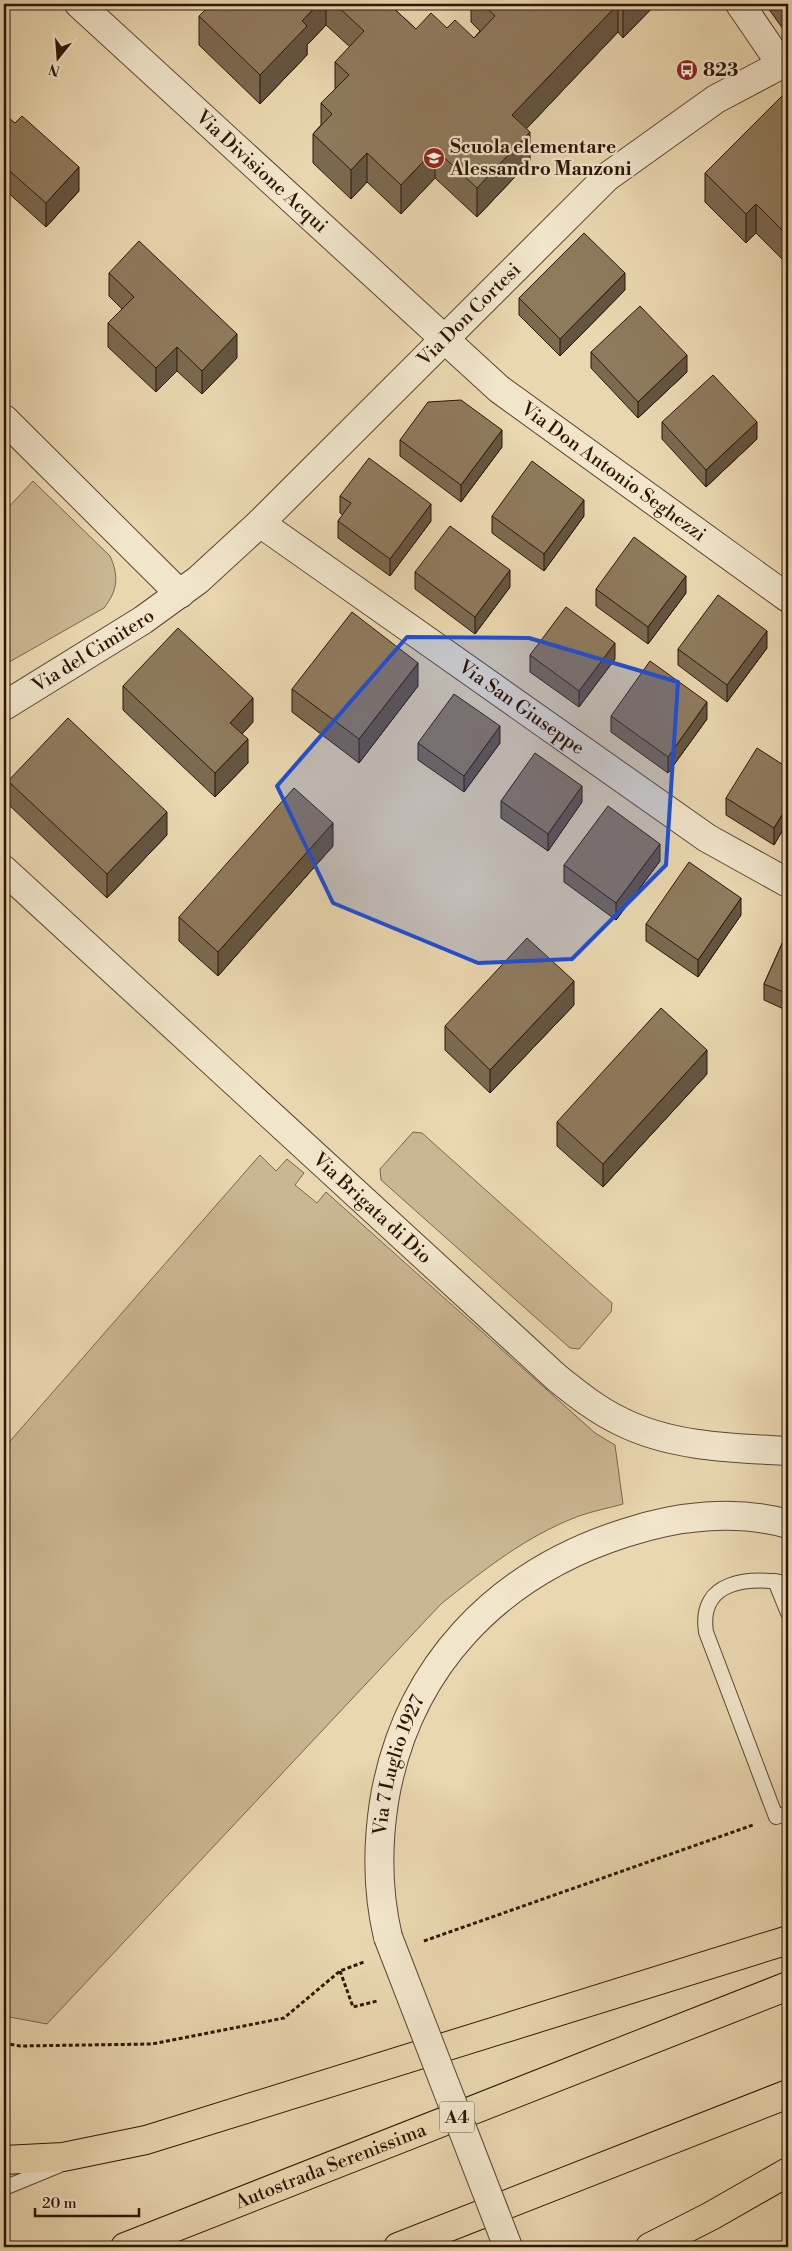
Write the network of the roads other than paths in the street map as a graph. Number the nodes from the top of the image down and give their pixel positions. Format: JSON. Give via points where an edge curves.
{"nodes":[{"id":1,"x":78,"y":4,"type":"edge"},
{"id":2,"x":740,"y":4,"type":"edge"},
{"id":3,"x":784,"y":62,"type":"edge"},
{"id":4,"x":444,"y":338,"type":"junction"},
{"id":5,"x":4,"y":419,"type":"edge"},
{"id":6,"x":260,"y":523,"type":"junction"},
{"id":7,"x":180,"y":594,"type":"junction"},
{"id":8,"x":788,"y":598,"type":"edge"},
{"id":9,"x":4,"y":706,"type":"edge"},
{"id":10,"x":4,"y":870,"type":"edge"},
{"id":11,"x":788,"y":883,"type":"edge"},
{"id":12,"x":788,"y":1451,"type":"edge"},
{"id":13,"x":788,"y":1524,"type":"edge"},
{"id":14,"x":782,"y":1582,"type":"edge"},
{"id":15,"x":788,"y":1613,"type":"edge"},
{"id":16,"x":788,"y":1813,"type":"edge"},
{"id":17,"x":788,"y":1940,"type":"edge"},
{"id":18,"x":788,"y":1986,"type":"edge"},
{"id":19,"x":788,"y":2094,"type":"edge"},
{"id":20,"x":96,"y":2151,"type":"junction"},
{"id":21,"x":4,"y":2160,"type":"edge"},
{"id":22,"x":788,"y":2172,"type":"edge"},
{"id":23,"x":4,"y":2188,"type":"edge"},
{"id":24,"x":125,"y":2247,"type":"edge"},
{"id":25,"x":398,"y":2247,"type":"edge"},
{"id":26,"x":508,"y":2247,"type":"edge"},
{"id":27,"x":650,"y":2247,"type":"edge"}],
"edges":[{"from":1,"to":4,"type":"street","name":"Via Divisione Acqui"},
{"from":2,"to":3,"type":"street"},
{"from":3,"to":4,"type":"street","name":"Via Don Cortesi","via":[[704,107],[606,177]]},
{"from":4,"to":6,"type":"street","name":"Via Don Cortesi"},
{"from":4,"to":8,"type":"street","name":"Via Don Antonio Seghezzi","via":[[515,402]]},
{"from":5,"to":7,"type":"street"},
{"from":6,"to":7,"type":"street","name":"Via Don Cortesi"},
{"from":6,"to":11,"type":"street","name":"Via San Giuseppe","via":[[707,838]]},
{"from":7,"to":9,"type":"street","name":"Via del Cimitero"},
{"from":10,"to":12,"type":"street","name":"Via Brigata di Dio","via":[[557,1378],[586,1401],[620,1422],[670,1438],[715,1446]]},
{"from":13,"to":26,"type":"street","name":"Via 7 Luglio 1927","bridge":true,"via":[[744,1517],[699,1517],[659,1523],[613,1536],[566,1557],[522,1584],[467,1628],[436,1666],[401,1735],[380,1827],[379,1896],[388,1937]]},
{"from":14,"to":15,"type":"lane"},
{"from":14,"to":16,"type":"lane","via":[[752,1580],[730,1584],[714,1594],[706,1606],[704,1620],[776,1817]]},
{"from":17,"to":20,"type":"highway","via":[[155,2137]]},
{"from":18,"to":24,"type":"highway","name":"Autostrada Serenissima","number":"A4"},
{"from":19,"to":25,"type":"highway"},
{"from":20,"to":21,"type":"highway","via":[[63,2157]]},
{"from":20,"to":23,"type":"lane"},
{"from":22,"to":27,"type":"highway"}]}
